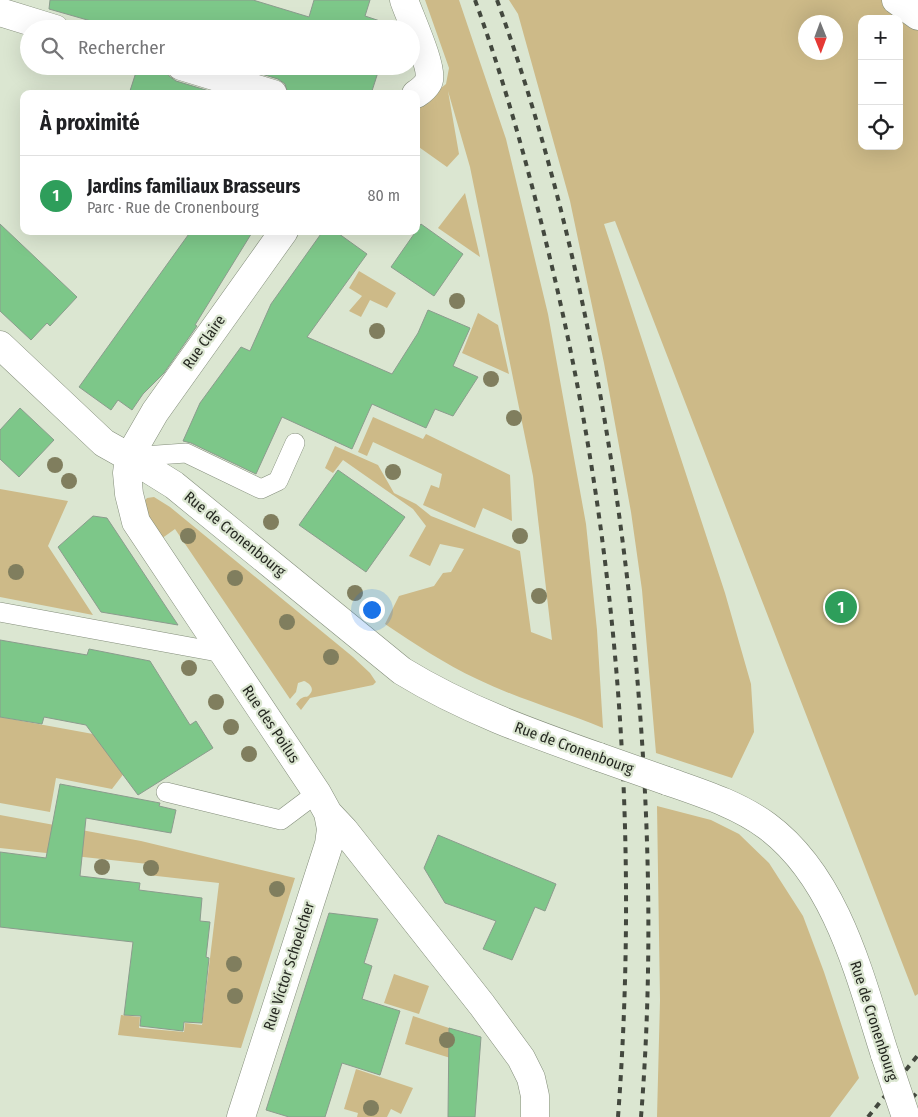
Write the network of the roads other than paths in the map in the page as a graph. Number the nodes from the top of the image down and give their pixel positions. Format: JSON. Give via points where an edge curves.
{"nodes":[{"id":1,"x":404,"y":0,"type":"edge"},
{"id":2,"x":896,"y":0,"type":"edge"},
{"id":3,"x":0,"y":12,"type":"edge"},
{"id":4,"x":918,"y":16,"type":"edge"},
{"id":5,"x":26,"y":20,"type":"edge"},
{"id":6,"x":411,"y":20,"type":"edge"},
{"id":7,"x":420,"y":43,"type":"edge"},
{"id":8,"x":211,"y":75,"type":"edge"},
{"id":9,"x":260,"y":90,"type":"edge"},
{"id":10,"x":420,"y":92,"type":"edge"},
{"id":11,"x":281,"y":235,"type":"edge"},
{"id":12,"x":0,"y":345,"type":"edge"},
{"id":13,"x":295,"y":443,"type":"dead end"},
{"id":14,"x":129,"y":456,"type":"junction"},
{"id":15,"x":0,"y":612,"type":"edge"},
{"id":16,"x":223,"y":653,"type":"junction"},
{"id":17,"x":166,"y":792,"type":"dead end"},
{"id":18,"x":322,"y":803,"type":"junction"},
{"id":19,"x":241,"y":1117,"type":"edge"},
{"id":20,"x":535,"y":1117,"type":"edge"},
{"id":21,"x":906,"y":1117,"type":"edge"}],
"edges":[{"from":1,"to":6,"type":"main road"},
{"from":2,"to":4,"type":"main road"},
{"from":3,"to":5,"type":"main road"},
{"from":7,"to":10,"type":"main road","via":[[430,80]]},
{"from":8,"to":9,"type":"main road"},
{"from":11,"to":14,"type":"main road","name":"Rue Claire","via":[[155,412]]},
{"from":12,"to":14,"type":"main road","via":[[104,443]]},
{"from":13,"to":14,"type":"lane","via":[[278,482],[261,489],[186,453]]},
{"from":14,"to":16,"type":"main road","name":"Rue des Poilus","via":[[129,494],[136,522]]},
{"from":14,"to":21,"type":"main road","name":"Rue de Cronenbourg","bridge":true,"via":[[174,484],[402,671],[434,690],[513,727],[721,801],[767,826],[785,842],[820,885],[856,964]]},
{"from":15,"to":16,"type":"lane"},
{"from":16,"to":18,"type":"main road","name":"Rue des Poilus"},
{"from":17,"to":18,"type":"lane","via":[[281,820]]},
{"from":18,"to":19,"type":"main road","name":"Rue Victor Schoelcher","via":[[331,829],[329,844]]},
{"from":18,"to":20,"type":"main road","name":"Rue des Poilus","via":[[521,1058],[531,1078]]}]}
